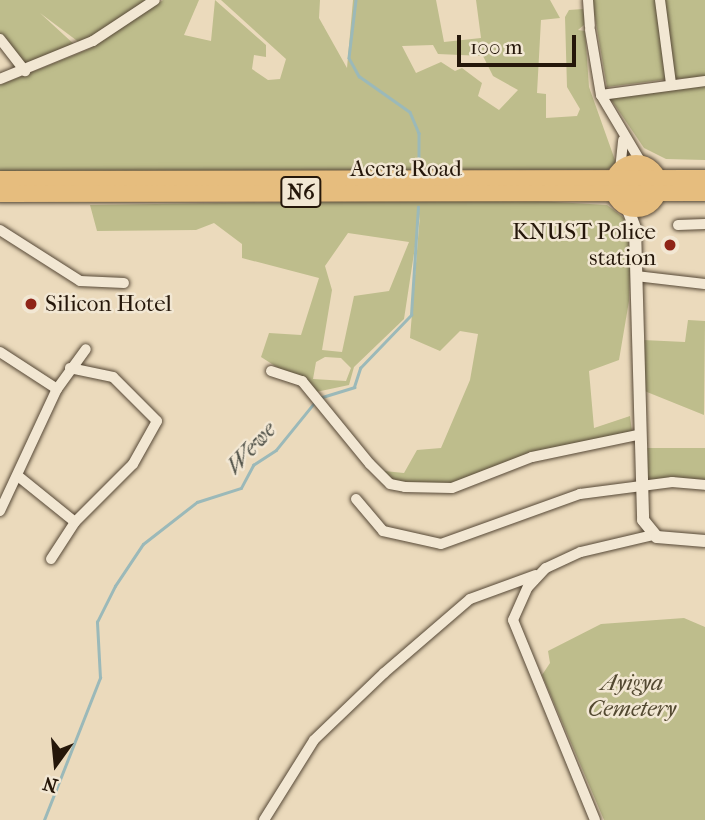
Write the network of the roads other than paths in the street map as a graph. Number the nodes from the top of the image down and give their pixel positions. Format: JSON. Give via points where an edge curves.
{"nodes":[{"id":1,"x":155,"y":0,"type":"edge"},
{"id":2,"x":588,"y":0,"type":"edge"},
{"id":3,"x":660,"y":0,"type":"edge"},
{"id":4,"x":0,"y":39,"type":"edge"},
{"id":5,"x":25,"y":71,"type":"junction"},
{"id":6,"x":0,"y":79,"type":"edge"},
{"id":7,"x":705,"y":81,"type":"edge"},
{"id":8,"x":671,"y":83,"type":"junction"},
{"id":9,"x":601,"y":95,"type":"junction"},
{"id":10,"x":623,"y":140,"type":"junction"},
{"id":11,"x":705,"y":167,"type":"edge"},
{"id":12,"x":651,"y":176,"type":"junction"},
{"id":13,"x":705,"y":178,"type":"edge"},
{"id":14,"x":0,"y":179,"type":"edge"},
{"id":15,"x":617,"y":191,"type":"junction"},
{"id":16,"x":506,"y":192,"type":"junction"},
{"id":17,"x":705,"y":193,"type":"edge"},
{"id":18,"x":0,"y":194,"type":"edge"},
{"id":19,"x":705,"y":224,"type":"edge"},
{"id":20,"x":678,"y":225,"type":"dead end"},
{"id":21,"x":0,"y":230,"type":"edge"},
{"id":22,"x":636,"y":276,"type":"junction"},
{"id":23,"x":124,"y":283,"type":"dead end"},
{"id":24,"x":705,"y":284,"type":"edge"},
{"id":25,"x":86,"y":349,"type":"dead end"},
{"id":26,"x":0,"y":352,"type":"edge"},
{"id":27,"x":70,"y":368,"type":"junction"},
{"id":28,"x":271,"y":371,"type":"dead end"},
{"id":29,"x":57,"y":389,"type":"junction"},
{"id":30,"x":638,"y":435,"type":"junction"},
{"id":31,"x":18,"y":476,"type":"junction"},
{"id":32,"x":640,"y":484,"type":"junction"},
{"id":33,"x":705,"y":485,"type":"edge"},
{"id":34,"x":356,"y":499,"type":"dead end"},
{"id":35,"x":0,"y":511,"type":"edge"},
{"id":36,"x":75,"y":522,"type":"junction"},
{"id":37,"x":653,"y":535,"type":"junction"},
{"id":38,"x":705,"y":541,"type":"edge"},
{"id":39,"x":51,"y":559,"type":"dead end"},
{"id":40,"x":536,"y":575,"type":"junction"},
{"id":41,"x":264,"y":820,"type":"edge"},
{"id":42,"x":595,"y":820,"type":"edge"}],
"edges":[{"from":1,"to":5,"type":"street","via":[[93,41]]},
{"from":2,"to":9,"type":"street"},
{"from":3,"to":8,"type":"street"},
{"from":4,"to":5,"type":"street"},
{"from":5,"to":6,"type":"street"},
{"from":7,"to":8,"type":"street"},
{"from":8,"to":9,"type":"street"},
{"from":9,"to":10,"type":"street"},
{"from":10,"to":12,"type":"street"},
{"from":10,"to":15,"type":"street"},
{"from":11,"to":12,"type":"highway"},
{"from":12,"to":13,"type":"highway","number":"N6"},
{"from":12,"to":15,"type":"highway","number":"N6"},
{"from":12,"to":15,"type":"highway"},
{"from":12,"to":15,"type":"highway","number":"N6"},
{"from":12,"to":17,"type":"highway","number":"N6"},
{"from":14,"to":15,"type":"highway","name":"Accra Road","number":"N6"},
{"from":15,"to":16,"type":"highway","name":"Accra Road","number":"N6"},
{"from":15,"to":16,"type":"highway"},
{"from":15,"to":22,"type":"street","via":[[635,228]]},
{"from":16,"to":18,"type":"highway","name":"Accra Road","number":"N6"},
{"from":19,"to":20,"type":"street"},
{"from":21,"to":23,"type":"street","via":[[80,281]]},
{"from":22,"to":24,"type":"street"},
{"from":22,"to":30,"type":"street"},
{"from":25,"to":27,"type":"street"},
{"from":26,"to":29,"type":"street"},
{"from":27,"to":29,"type":"street"},
{"from":27,"to":36,"type":"street","via":[[113,377],[157,421],[133,464]]},
{"from":28,"to":30,"type":"street","via":[[302,381],[370,464],[390,484],[405,487],[453,488],[532,457]]},
{"from":29,"to":31,"type":"street"},
{"from":30,"to":32,"type":"street"},
{"from":31,"to":35,"type":"street"},
{"from":31,"to":36,"type":"street"},
{"from":32,"to":33,"type":"street"},
{"from":32,"to":34,"type":"street","via":[[579,495],[441,544],[383,531]]},
{"from":32,"to":37,"type":"street","via":[[643,520]]},
{"from":36,"to":39,"type":"street"},
{"from":37,"to":38,"type":"street"},
{"from":37,"to":40,"type":"street","via":[[581,552]]},
{"from":40,"to":41,"type":"street","via":[[470,599],[384,673],[314,740]]},
{"from":40,"to":42,"type":"street","via":[[512,630]]}]}
